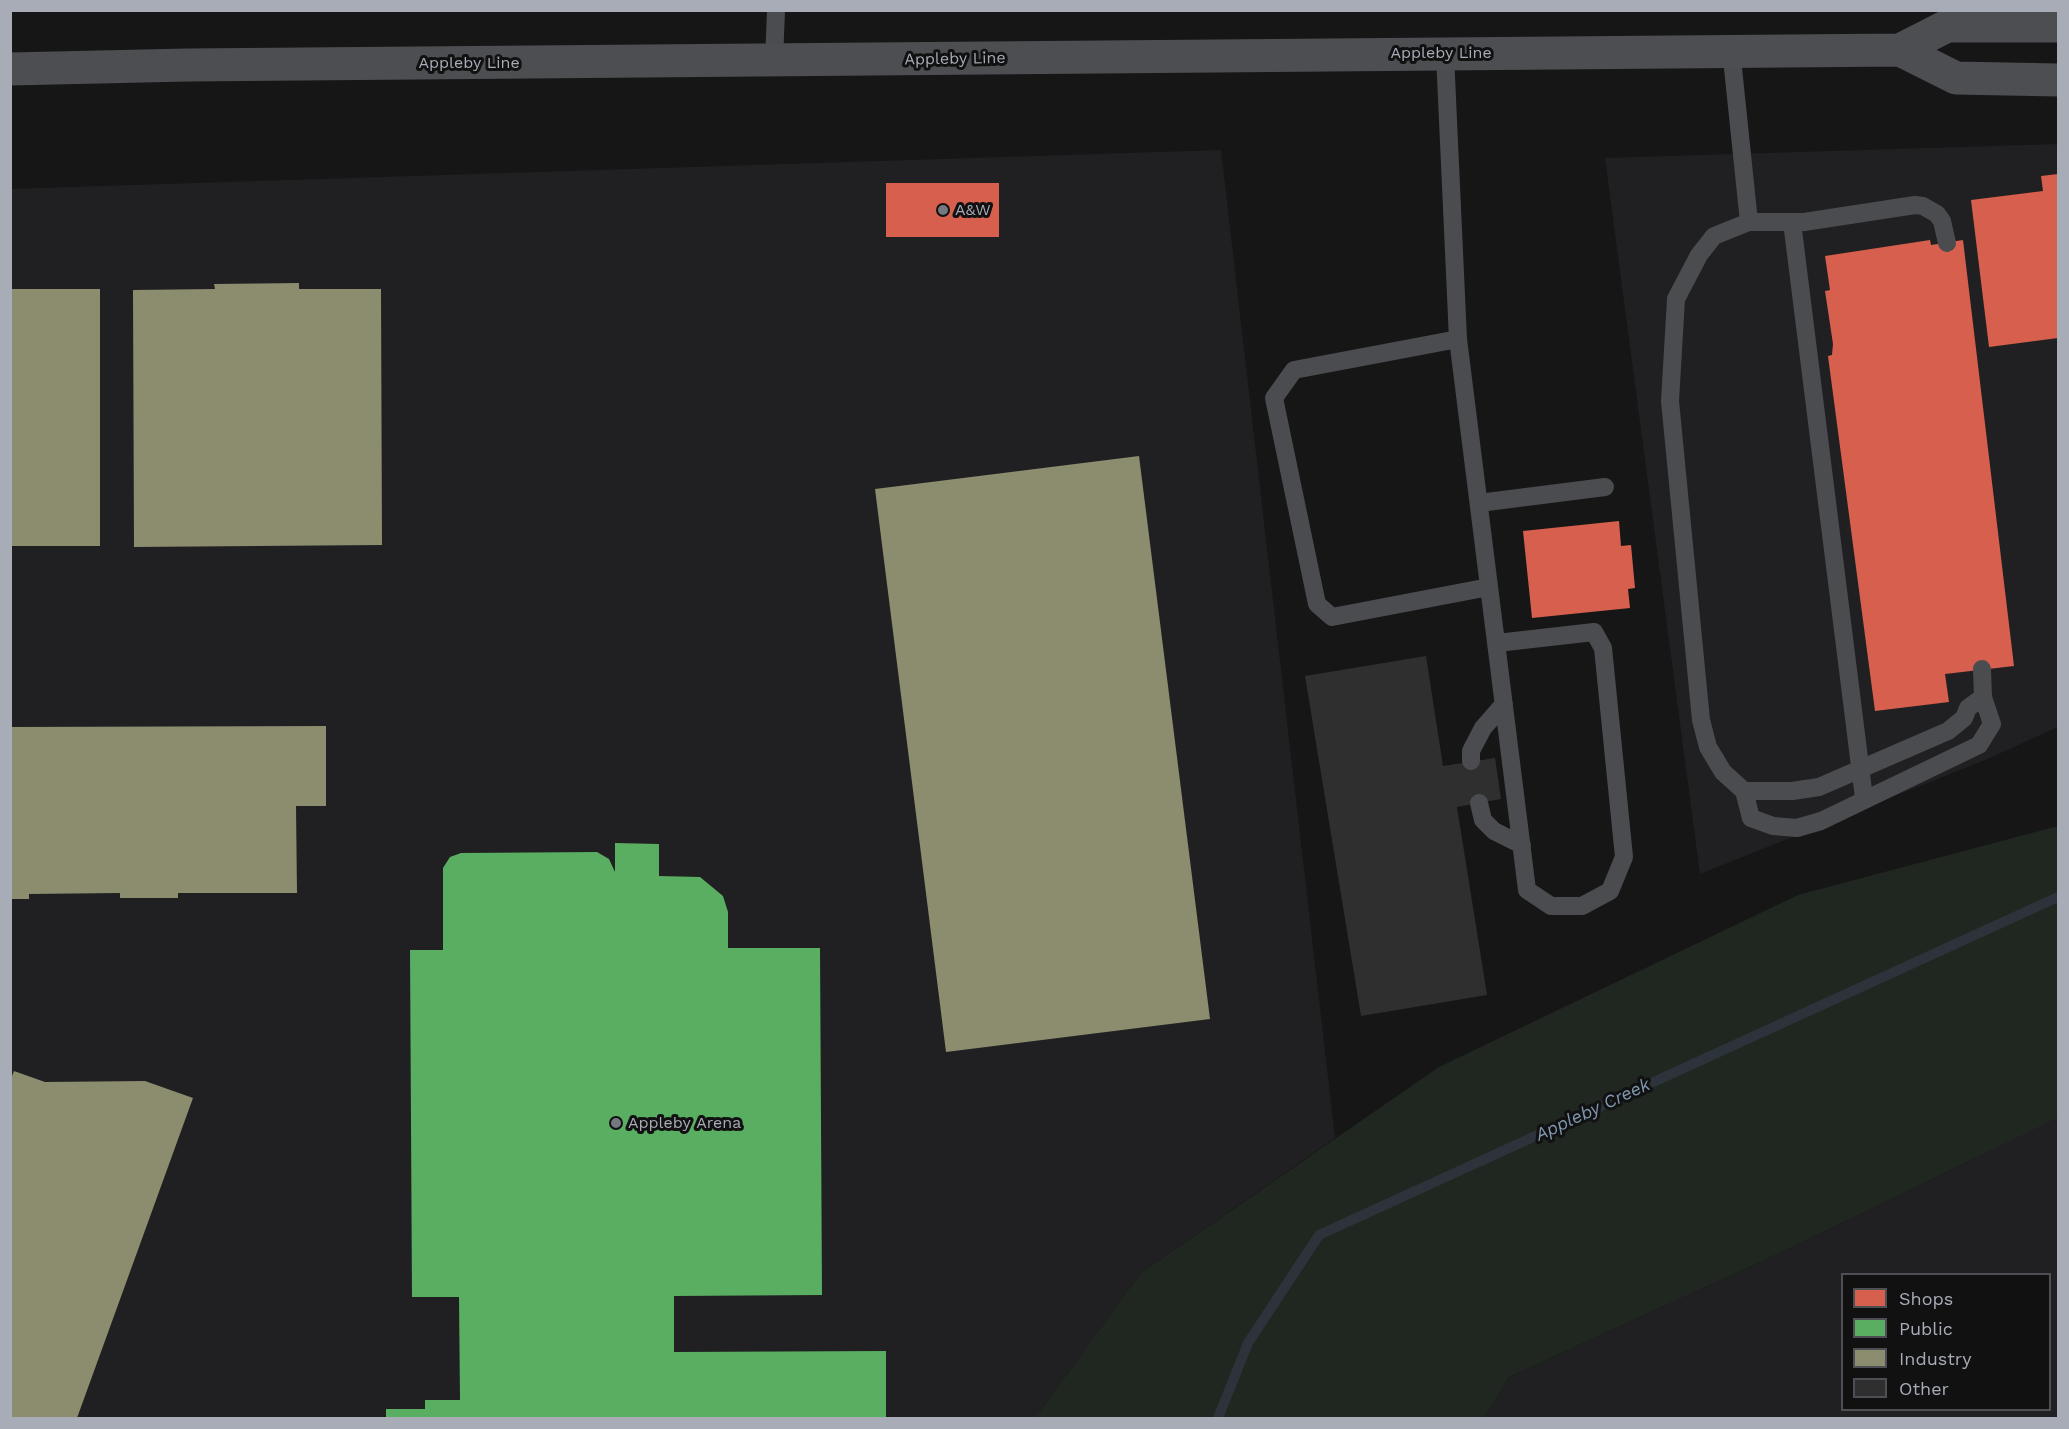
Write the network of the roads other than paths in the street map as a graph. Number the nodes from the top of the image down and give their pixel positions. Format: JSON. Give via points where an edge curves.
{"nodes":[{"id":1,"x":776,"y":10,"type":"edge"},
{"id":2,"x":2058,"y":26,"type":"edge"},
{"id":3,"x":1731,"y":49,"type":"junction"},
{"id":4,"x":1900,"y":50,"type":"junction"},
{"id":5,"x":1445,"y":55,"type":"junction"},
{"id":6,"x":774,"y":61,"type":"junction"},
{"id":7,"x":10,"y":69,"type":"edge"},
{"id":8,"x":2058,"y":80,"type":"edge"},
{"id":9,"x":1749,"y":222,"type":"junction"},
{"id":10,"x":1792,"y":222,"type":"junction"},
{"id":11,"x":1947,"y":243,"type":"dead end"},
{"id":12,"x":1458,"y":339,"type":"junction"},
{"id":13,"x":1605,"y":487,"type":"dead end"},
{"id":14,"x":1479,"y":504,"type":"junction"},
{"id":15,"x":1489,"y":587,"type":"junction"},
{"id":16,"x":1497,"y":643,"type":"junction"},
{"id":17,"x":1982,"y":669,"type":"dead end"},
{"id":18,"x":1983,"y":697,"type":"junction"},
{"id":19,"x":1504,"y":704,"type":"junction"},
{"id":20,"x":1472,"y":761,"type":"dead end"},
{"id":21,"x":1861,"y":771,"type":"junction"},
{"id":22,"x":1744,"y":791,"type":"junction"},
{"id":23,"x":1864,"y":798,"type":"junction"},
{"id":24,"x":1479,"y":803,"type":"dead end"},
{"id":25,"x":1522,"y":845,"type":"junction"}],
"edges":[{"from":1,"to":6,"type":"lane"},
{"from":2,"to":4,"type":"main road","name":"Appleby Line","via":[[1947,26]]},
{"from":3,"to":4,"type":"main road","name":"Appleby Line"},
{"from":3,"to":5,"type":"main road","name":"Appleby Line"},
{"from":3,"to":9,"type":"lane"},
{"from":4,"to":8,"type":"main road","name":"Appleby Line","via":[[1956,78]]},
{"from":5,"to":6,"type":"main road","name":"Appleby Line"},
{"from":5,"to":12,"type":"lane"},
{"from":6,"to":7,"type":"main road","name":"Appleby Line"},
{"from":9,"to":10,"type":"lane"},
{"from":9,"to":22,"type":"lane","via":[[1714,236],[1699,255],[1676,299],[1670,401],[1701,720],[1708,747],[1723,772]]},
{"from":10,"to":11,"type":"lane","via":[[1923,206],[1942,220]]},
{"from":10,"to":21,"type":"lane"},
{"from":12,"to":14,"type":"lane"},
{"from":12,"to":15,"type":"lane","via":[[1294,370],[1274,398],[1317,604],[1332,617]]},
{"from":13,"to":14,"type":"lane"},
{"from":14,"to":15,"type":"lane"},
{"from":15,"to":16,"type":"lane"},
{"from":16,"to":19,"type":"lane"},
{"from":16,"to":25,"type":"lane","via":[[1594,632],[1603,648],[1624,857],[1610,891],[1582,906],[1551,906],[1527,890]]},
{"from":17,"to":18,"type":"lane"},
{"from":18,"to":21,"type":"lane","via":[[1948,731]]},
{"from":18,"to":23,"type":"lane","via":[[1992,724],[1979,746]]},
{"from":19,"to":20,"type":"lane","via":[[1483,728],[1471,751]]},
{"from":19,"to":25,"type":"lane"},
{"from":21,"to":22,"type":"lane","via":[[1819,787]]},
{"from":21,"to":23,"type":"lane"},
{"from":22,"to":23,"type":"lane","via":[[1751,818],[1773,826],[1797,828],[1821,821]]},
{"from":24,"to":25,"type":"lane","via":[[1483,820],[1494,831]]}]}
